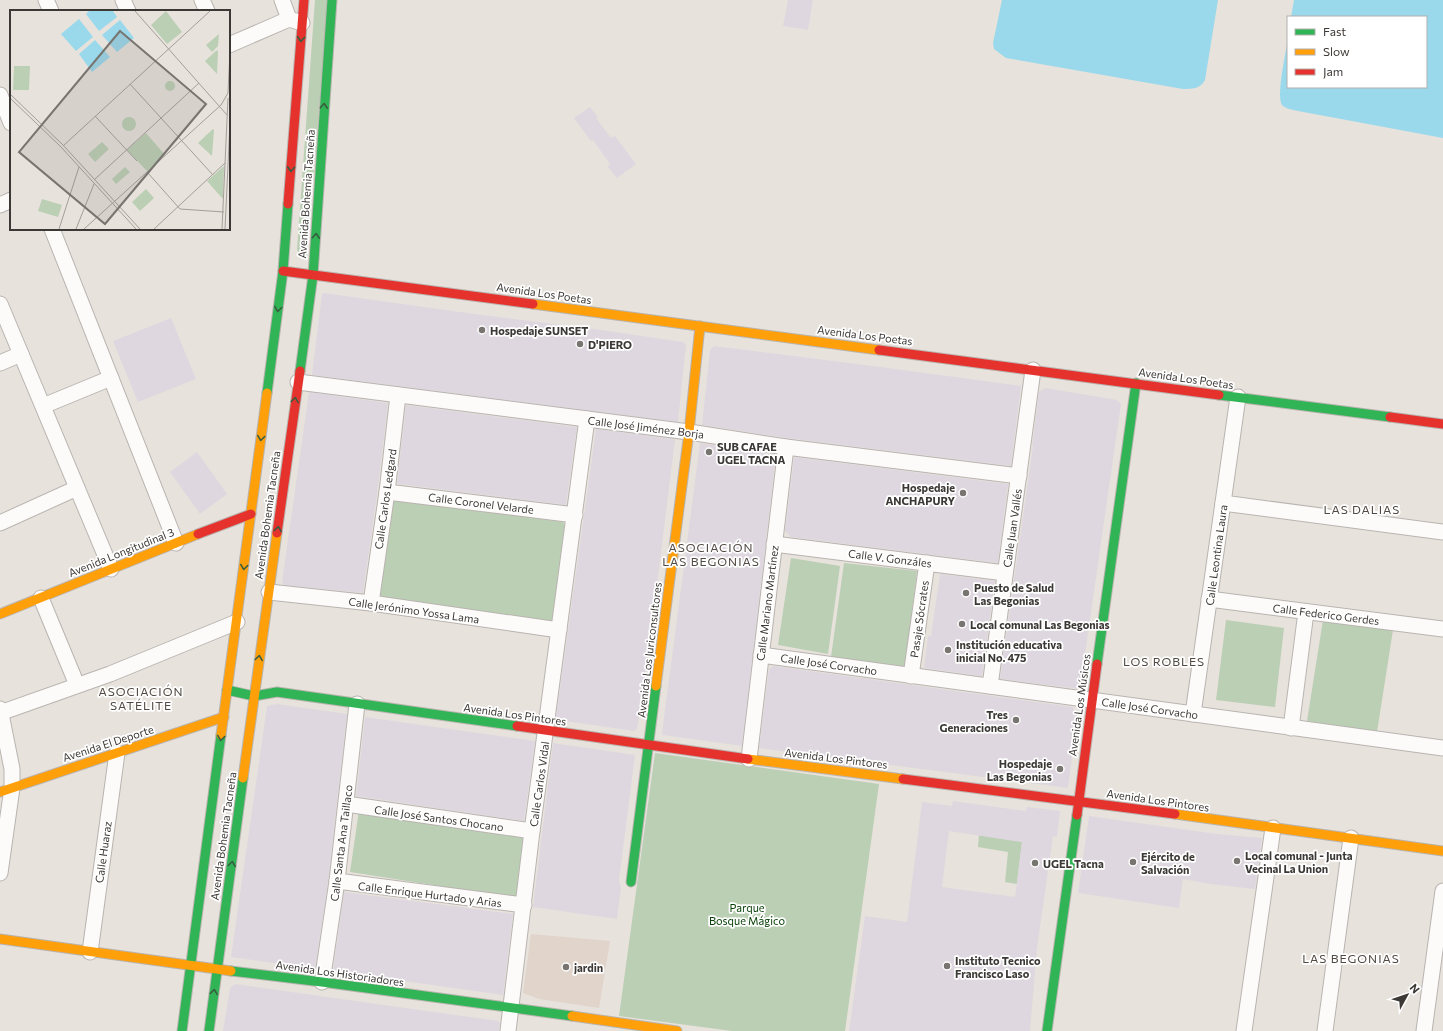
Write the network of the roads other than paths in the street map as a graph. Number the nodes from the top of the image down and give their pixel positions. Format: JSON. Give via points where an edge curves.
{"nodes":[{"id":1,"x":46,"y":0,"type":"edge"},
{"id":2,"x":123,"y":0,"type":"edge"},
{"id":3,"x":202,"y":0,"type":"edge"},
{"id":4,"x":282,"y":0,"type":"edge"},
{"id":5,"x":304,"y":0,"type":"edge"},
{"id":6,"x":332,"y":0,"type":"edge"},
{"id":7,"x":51,"y":10,"type":"edge"},
{"id":8,"x":128,"y":10,"type":"edge"},
{"id":9,"x":207,"y":10,"type":"edge"},
{"id":10,"x":296,"y":21,"type":"junction"},
{"id":11,"x":230,"y":45,"type":"edge"},
{"id":12,"x":0,"y":96,"type":"edge"},
{"id":13,"x":10,"y":121,"type":"edge"},
{"id":14,"x":10,"y":200,"type":"edge"},
{"id":15,"x":0,"y":205,"type":"edge"},
{"id":16,"x":52,"y":230,"type":"edge"},
{"id":17,"x":283,"y":271,"type":"junction"},
{"id":18,"x":313,"y":275,"type":"junction"},
{"id":19,"x":0,"y":304,"type":"edge"},
{"id":20,"x":700,"y":326,"type":"junction"},
{"id":21,"x":21,"y":354,"type":"junction"},
{"id":22,"x":0,"y":363,"type":"edge"},
{"id":23,"x":1033,"y":370,"type":"junction"},
{"id":24,"x":111,"y":378,"type":"junction"},
{"id":25,"x":298,"y":382,"type":"junction"},
{"id":26,"x":1136,"y":383,"type":"junction"},
{"id":27,"x":398,"y":395,"type":"junction"},
{"id":28,"x":1238,"y":397,"type":"junction"},
{"id":29,"x":43,"y":406,"type":"junction"},
{"id":30,"x":588,"y":419,"type":"junction"},
{"id":31,"x":1443,"y":424,"type":"edge"},
{"id":32,"x":689,"y":432,"type":"junction"},
{"id":33,"x":786,"y":446,"type":"junction"},
{"id":34,"x":1019,"y":476,"type":"junction"},
{"id":35,"x":77,"y":488,"type":"junction"},
{"id":36,"x":388,"y":492,"type":"junction"},
{"id":37,"x":1223,"y":503,"type":"junction"},
{"id":38,"x":251,"y":514,"type":"junction"},
{"id":39,"x":575,"y":515,"type":"junction"},
{"id":40,"x":0,"y":523,"type":"edge"},
{"id":41,"x":1443,"y":532,"type":"edge"},
{"id":42,"x":176,"y":543,"type":"junction"},
{"id":43,"x":774,"y":544,"type":"junction"},
{"id":44,"x":927,"y":563,"type":"junction"},
{"id":45,"x":111,"y":569,"type":"junction"},
{"id":46,"x":1006,"y":573,"type":"junction"},
{"id":47,"x":269,"y":592,"type":"junction"},
{"id":48,"x":41,"y":598,"type":"junction"},
{"id":49,"x":1209,"y":599,"type":"junction"},
{"id":50,"x":371,"y":603,"type":"junction"},
{"id":51,"x":1306,"y":612,"type":"junction"},
{"id":52,"x":0,"y":614,"type":"edge"},
{"id":53,"x":237,"y":622,"type":"junction"},
{"id":54,"x":1443,"y":629,"type":"edge"},
{"id":55,"x":559,"y":630,"type":"junction"},
{"id":56,"x":761,"y":655,"type":"junction"},
{"id":57,"x":911,"y":676,"type":"junction"},
{"id":58,"x":76,"y":685,"type":"junction"},
{"id":59,"x":990,"y":686,"type":"junction"},
{"id":60,"x":227,"y":690,"type":"junction"},
{"id":61,"x":254,"y":696,"type":"junction"},
{"id":62,"x":1092,"y":700,"type":"junction"},
{"id":63,"x":357,"y":704,"type":"junction"},
{"id":64,"x":0,"y":712,"type":"edge"},
{"id":65,"x":1193,"y":714,"type":"junction"},
{"id":66,"x":224,"y":717,"type":"junction"},
{"id":67,"x":1291,"y":728,"type":"junction"},
{"id":68,"x":547,"y":730,"type":"junction"},
{"id":69,"x":650,"y":745,"type":"junction"},
{"id":70,"x":1443,"y":748,"type":"edge"},
{"id":71,"x":117,"y":753,"type":"junction"},
{"id":72,"x":749,"y":759,"type":"junction"},
{"id":73,"x":6,"y":790,"type":"edge"},
{"id":74,"x":1078,"y":801,"type":"junction"},
{"id":75,"x":346,"y":804,"type":"junction"},
{"id":76,"x":1273,"y":828,"type":"junction"},
{"id":77,"x":532,"y":831,"type":"junction"},
{"id":78,"x":1350,"y":838,"type":"junction"},
{"id":79,"x":1443,"y":851,"type":"edge"},
{"id":80,"x":0,"y":873,"type":"edge"},
{"id":81,"x":337,"y":882,"type":"junction"},
{"id":82,"x":631,"y":882,"type":"dead end"},
{"id":83,"x":1443,"y":891,"type":"edge"},
{"id":84,"x":524,"y":905,"type":"junction"},
{"id":85,"x":0,"y":939,"type":"edge"},
{"id":86,"x":90,"y":952,"type":"junction"},
{"id":87,"x":191,"y":966,"type":"junction"},
{"id":88,"x":218,"y":969,"type":"junction"},
{"id":89,"x":322,"y":982,"type":"junction"},
{"id":90,"x":511,"y":1008,"type":"junction"},
{"id":91,"x":612,"y":1027,"type":"edge"},
{"id":92,"x":182,"y":1031,"type":"edge"},
{"id":93,"x":209,"y":1031,"type":"edge"},
{"id":94,"x":508,"y":1031,"type":"edge"},
{"id":95,"x":677,"y":1031,"type":"edge"},
{"id":96,"x":1047,"y":1031,"type":"edge"},
{"id":97,"x":1244,"y":1031,"type":"edge"},
{"id":98,"x":1325,"y":1031,"type":"edge"},
{"id":99,"x":1424,"y":1031,"type":"edge"}],
"edges":[{"from":1,"to":7,"type":"street"},
{"from":2,"to":8,"type":"street"},
{"from":3,"to":9,"type":"street"},
{"from":4,"to":10,"type":"street"},
{"from":5,"to":10,"type":"street","name":"Avenida Bohemia Tacneña"},
{"from":18,"to":6,"type":"street","name":"Avenida Bohemia Tacneña","one_way":true},
{"from":10,"to":11,"type":"street"},
{"from":10,"to":17,"type":"street","name":"Avenida Bohemia Tacneña","one_way":true},
{"from":12,"to":13,"type":"street"},
{"from":14,"to":15,"type":"street"},
{"from":16,"to":24,"type":"street"},
{"from":17,"to":18,"type":"street","name":"Avenida Los Poetas"},
{"from":17,"to":38,"type":"street","name":"Avenida Bohemia Tacneña","one_way":true},
{"from":18,"to":20,"type":"street","name":"Avenida Los Poetas"},
{"from":18,"to":25,"type":"street","name":"Avenida Bohemia Tacneña"},
{"from":19,"to":21,"type":"street"},
{"from":20,"to":23,"type":"street","name":"Avenida Los Poetas"},
{"from":20,"to":32,"type":"street","name":"Avenida Los Juriconsultores"},
{"from":21,"to":22,"type":"street"},
{"from":21,"to":29,"type":"street"},
{"from":23,"to":26,"type":"street","name":"Avenida Los Poetas"},
{"from":23,"to":34,"type":"street","name":"Calle Juan Vallés"},
{"from":24,"to":29,"type":"street"},
{"from":24,"to":42,"type":"street"},
{"from":25,"to":27,"type":"street","name":"Calle José Jiménez Borja"},
{"from":47,"to":25,"type":"street","name":"Avenida Bohemia Tacneña","one_way":true},
{"from":26,"to":28,"type":"street","name":"Avenida Los Poetas"},
{"from":26,"to":62,"type":"street","name":"Avenida Los Músicos"},
{"from":27,"to":30,"type":"street","name":"Calle José Jiménez Borja"},
{"from":27,"to":36,"type":"street","name":"Calle Carlos Ledgard"},
{"from":28,"to":31,"type":"street","name":"Avenida Los Poetas"},
{"from":28,"to":37,"type":"street","name":"Calle Leontina Laura"},
{"from":29,"to":35,"type":"street"},
{"from":30,"to":32,"type":"street","name":"Calle José Jiménez Borja"},
{"from":30,"to":39,"type":"street","name":"Calle Carlos Vidal"},
{"from":32,"to":33,"type":"street","name":"Calle José Jiménez Borja"},
{"from":32,"to":69,"type":"street","name":"Avenida Los Juriconsultores"},
{"from":33,"to":34,"type":"street","name":"Calle José Jiménez Borja"},
{"from":33,"to":43,"type":"street","name":"Calle Mariano Martínez"},
{"from":34,"to":46,"type":"street","name":"Calle Juan Vallés"},
{"from":35,"to":40,"type":"street"},
{"from":35,"to":45,"type":"street"},
{"from":36,"to":39,"type":"street","name":"Calle Coronel Velarde"},
{"from":36,"to":50,"type":"street","name":"Calle Carlos Ledgard"},
{"from":37,"to":41,"type":"street"},
{"from":37,"to":49,"type":"street","name":"Calle Leontina Laura"},
{"from":38,"to":42,"type":"street","name":"Avenida Longitudinal 3"},
{"from":38,"to":53,"type":"street","name":"Avenida Bohemia Tacneña","one_way":true},
{"from":39,"to":55,"type":"street","name":"Calle Carlos Vidal"},
{"from":42,"to":45,"type":"street","name":"Avenida Longitudinal 3"},
{"from":43,"to":44,"type":"street","name":"Calle V. Gonzáles"},
{"from":43,"to":56,"type":"street","name":"Calle Mariano Martínez"},
{"from":44,"to":46,"type":"street","name":"Calle V. Gonzáles"},
{"from":44,"to":57,"type":"street","name":"Pasaje Sócrates"},
{"from":45,"to":48,"type":"street","name":"Avenida Longitudinal 3"},
{"from":46,"to":59,"type":"street","name":"Calle Juan Vallés"},
{"from":47,"to":50,"type":"street","name":"Calle Jerónimo Yossa Lama"},
{"from":61,"to":47,"type":"street","name":"Avenida Bohemia Tacneña","one_way":true},
{"from":48,"to":52,"type":"street","name":"Avenida Longitudinal 3"},
{"from":48,"to":58,"type":"street"},
{"from":49,"to":51,"type":"street","name":"Calle Federico Gerdes"},
{"from":49,"to":65,"type":"street","name":"Calle Leontina Laura"},
{"from":50,"to":55,"type":"street","name":"Calle Jerónimo Yossa Lama"},
{"from":51,"to":54,"type":"street","name":"Calle Federico Gerdes"},
{"from":51,"to":67,"type":"street"},
{"from":53,"to":58,"type":"street","via":[[110,674]]},
{"from":53,"to":60,"type":"street","name":"Avenida Bohemia Tacneña"},
{"from":55,"to":68,"type":"street","name":"Calle Carlos Vidal"},
{"from":56,"to":57,"type":"street","name":"Calle José Corvacho"},
{"from":56,"to":72,"type":"street","name":"Calle Mariano Martínez"},
{"from":57,"to":59,"type":"street","name":"Calle José Corvacho"},
{"from":58,"to":64,"type":"street"},
{"from":59,"to":62,"type":"street","name":"Calle José Corvacho"},
{"from":60,"to":61,"type":"street","name":"Avenida Los Pintores"},
{"from":60,"to":66,"type":"street","name":"Avenida Bohemia Tacneña"},
{"from":61,"to":63,"type":"street","name":"Avenida Los Pintores","via":[[277,692]]},
{"from":88,"to":61,"type":"street","name":"Avenida Bohemia Tacneña","one_way":true},
{"from":62,"to":65,"type":"street","name":"Calle José Corvacho"},
{"from":62,"to":74,"type":"street","name":"Avenida Los Músicos"},
{"from":63,"to":68,"type":"street","name":"Avenida Los Pintores"},
{"from":63,"to":75,"type":"street","name":"Calle Santa Ana Taillaco"},
{"from":64,"to":73,"type":"street","via":[[12,769]]},
{"from":65,"to":67,"type":"street","name":"Calle José Corvacho"},
{"from":66,"to":71,"type":"street","name":"Avenida El Deporte"},
{"from":66,"to":87,"type":"street","name":"Avenida Bohemia Tacneña","one_way":true},
{"from":67,"to":70,"type":"street","name":"Calle José Corvacho"},
{"from":68,"to":69,"type":"street","name":"Avenida Los Pintores"},
{"from":68,"to":77,"type":"street","name":"Calle Carlos Vidal"},
{"from":69,"to":72,"type":"street","name":"Avenida Los Pintores"},
{"from":69,"to":82,"type":"street","name":"Avenida Los Juriconsultores"},
{"from":71,"to":73,"type":"street","name":"Avenida El Deporte"},
{"from":71,"to":86,"type":"street","name":"Calle Huaraz"},
{"from":72,"to":74,"type":"street","name":"Avenida Los Pintores"},
{"from":73,"to":80,"type":"street"},
{"from":74,"to":76,"type":"street","name":"Avenida Los Pintores"},
{"from":74,"to":96,"type":"street","name":"Avenida Los Músicos"},
{"from":75,"to":77,"type":"street","name":"Calle José Santos Chocano"},
{"from":75,"to":81,"type":"street","name":"Calle Santa Ana Taillaco"},
{"from":76,"to":78,"type":"street","name":"Avenida Los Pintores"},
{"from":76,"to":97,"type":"street"},
{"from":77,"to":84,"type":"street","name":"Calle Carlos Vidal"},
{"from":78,"to":79,"type":"street","name":"Avenida Los Pintores"},
{"from":78,"to":98,"type":"street"},
{"from":81,"to":84,"type":"street","name":"Calle Enrique Hurtado y Arias"},
{"from":81,"to":89,"type":"street","name":"Calle Santa Ana Taillaco"},
{"from":83,"to":99,"type":"street"},
{"from":84,"to":90,"type":"street","name":"Calle Carlos Vidal"},
{"from":85,"to":86,"type":"street","name":"Avenida Los Historiadores"},
{"from":86,"to":87,"type":"street","name":"Avenida Los Historiadores"},
{"from":87,"to":88,"type":"street","name":"Avenida Los Historiadores"},
{"from":87,"to":92,"type":"street","name":"Avenida Bohemia Tacneña"},
{"from":88,"to":89,"type":"street","name":"Avenida Los Historiadores"},
{"from":93,"to":88,"type":"street","name":"Avenida Bohemia Tacneña","one_way":true},
{"from":89,"to":90,"type":"street","name":"Avenida Los Historiadores"},
{"from":90,"to":91,"type":"street","name":"Avenida Los Historiadores"},
{"from":90,"to":94,"type":"street","name":"Calle Carlos Vidal"},
{"from":91,"to":95,"type":"street","name":"Avenida Los Historiadores"}]}
